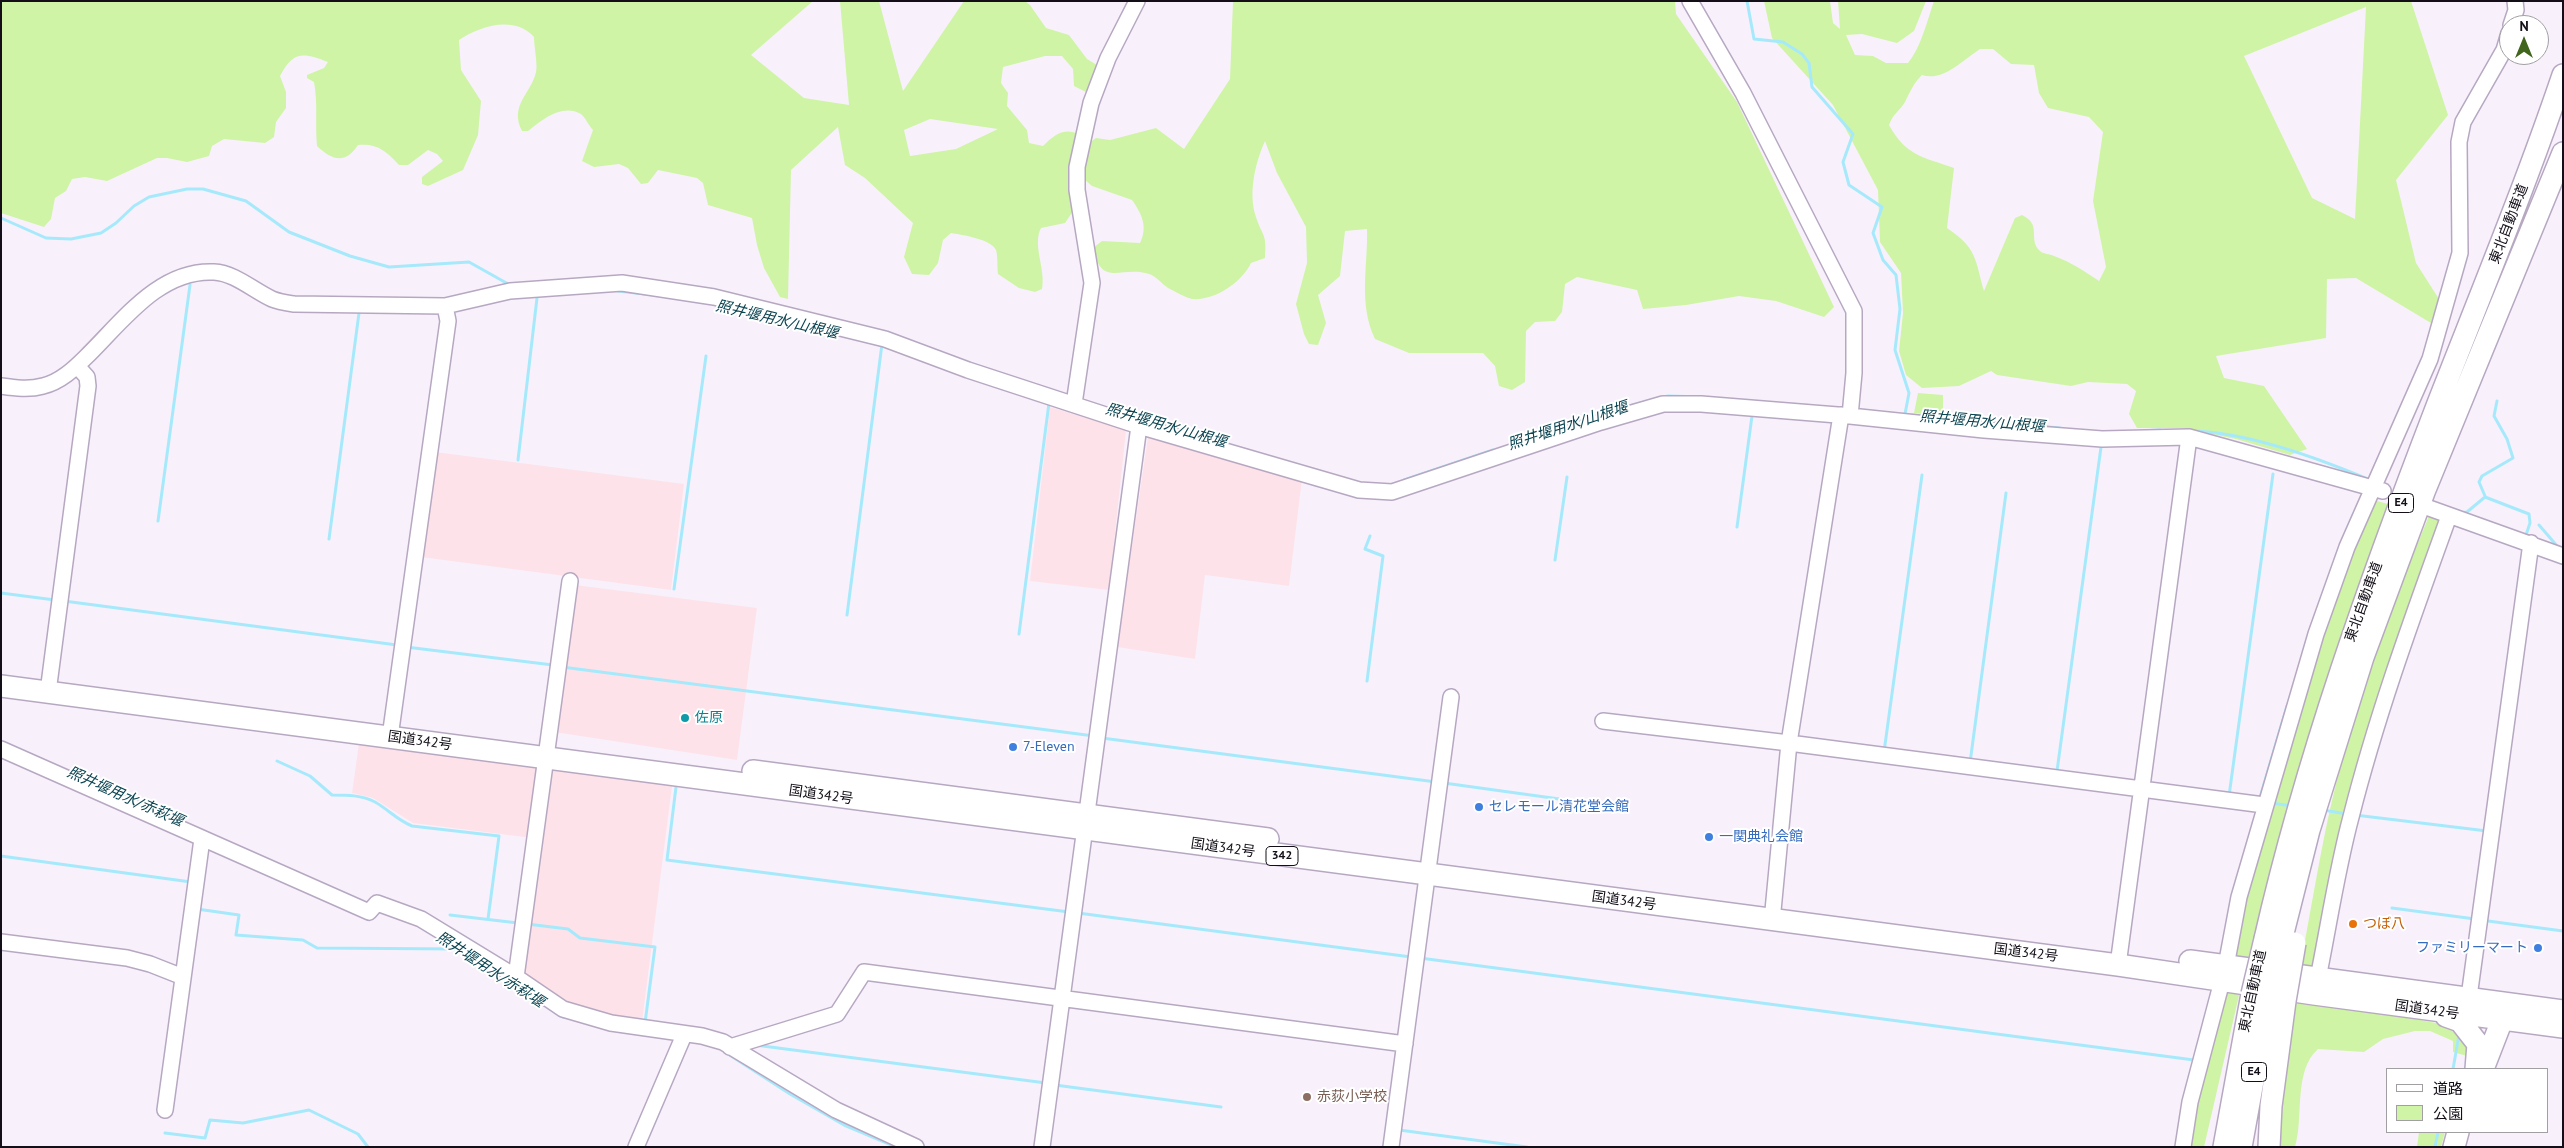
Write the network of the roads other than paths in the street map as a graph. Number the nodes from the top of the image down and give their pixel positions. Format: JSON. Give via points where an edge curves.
{"nodes":[{"id":1,"x":1137,"y":1,"type":"edge"},
{"id":2,"x":1690,"y":1,"type":"edge"},
{"id":3,"x":2515,"y":1,"type":"edge"},
{"id":4,"x":2515,"y":15,"type":"edge"},
{"id":5,"x":2499,"y":59,"type":"edge"},
{"id":6,"x":2563,"y":76,"type":"edge"},
{"id":7,"x":2563,"y":153,"type":"edge"},
{"id":8,"x":445,"y":306,"type":"junction"},
{"id":9,"x":77,"y":366,"type":"junction"},
{"id":10,"x":1,"y":386,"type":"edge"},
{"id":11,"x":1074,"y":404,"type":"junction"},
{"id":12,"x":1845,"y":415,"type":"junction"},
{"id":13,"x":1138,"y":426,"type":"junction"},
{"id":14,"x":2189,"y":437,"type":"junction"},
{"id":15,"x":2379,"y":490,"type":"junction"},
{"id":16,"x":2429,"y":508,"type":"dead end"},
{"id":17,"x":2449,"y":516,"type":"junction"},
{"id":18,"x":2531,"y":543,"type":"junction"},
{"id":19,"x":2563,"y":556,"type":"edge"},
{"id":20,"x":570,"y":581,"type":"dead end"},
{"id":21,"x":1,"y":672,"type":"edge"},
{"id":22,"x":48,"y":685,"type":"junction"},
{"id":23,"x":1,"y":686,"type":"edge"},
{"id":24,"x":1451,"y":697,"type":"dead end"},
{"id":25,"x":1603,"y":721,"type":"dead end"},
{"id":26,"x":391,"y":730,"type":"junction"},
{"id":27,"x":1789,"y":742,"type":"junction"},
{"id":28,"x":1,"y":749,"type":"edge"},
{"id":29,"x":548,"y":752,"type":"junction"},
{"id":30,"x":2143,"y":789,"type":"junction"},
{"id":31,"x":2264,"y":805,"type":"junction"},
{"id":32,"x":1086,"y":822,"type":"junction"},
{"id":33,"x":202,"y":839,"type":"junction"},
{"id":34,"x":1428,"y":868,"type":"junction"},
{"id":35,"x":1772,"y":914,"type":"junction"},
{"id":36,"x":2280,"y":941,"type":"junction"},
{"id":37,"x":1,"y":942,"type":"edge"},
{"id":38,"x":2119,"y":958,"type":"junction"},
{"id":39,"x":2224,"y":973,"type":"junction"},
{"id":40,"x":183,"y":977,"type":"junction"},
{"id":41,"x":516,"y":977,"type":"junction"},
{"id":42,"x":2316,"y":986,"type":"junction"},
{"id":43,"x":2469,"y":997,"type":"junction"},
{"id":44,"x":1063,"y":998,"type":"junction"},
{"id":45,"x":2269,"y":998,"type":"junction"},
{"id":46,"x":2517,"y":1004,"type":"junction"},
{"id":47,"x":2415,"y":1008,"type":"junction"},
{"id":48,"x":2541,"y":1008,"type":"junction"},
{"id":49,"x":2563,"y":1011,"type":"edge"},
{"id":50,"x":2563,"y":1015,"type":"edge"},
{"id":51,"x":2502,"y":1020,"type":"junction"},
{"id":52,"x":2563,"y":1027,"type":"edge"},
{"id":53,"x":684,"y":1035,"type":"junction"},
{"id":54,"x":1404,"y":1044,"type":"junction"},
{"id":55,"x":730,"y":1047,"type":"junction"},
{"id":56,"x":2476,"y":1068,"type":"edge"},
{"id":57,"x":2483,"y":1068,"type":"edge"},
{"id":58,"x":2232,"y":1095,"type":"junction"},
{"id":59,"x":165,"y":1110,"type":"dead end"},
{"id":60,"x":2458,"y":1133,"type":"edge"},
{"id":61,"x":636,"y":1147,"type":"edge"},
{"id":62,"x":916,"y":1147,"type":"edge"},
{"id":63,"x":1042,"y":1147,"type":"edge"},
{"id":64,"x":1391,"y":1147,"type":"edge"},
{"id":65,"x":2183,"y":1147,"type":"edge"},
{"id":66,"x":2216,"y":1147,"type":"edge"},
{"id":67,"x":2224,"y":1147,"type":"edge"},
{"id":68,"x":2241,"y":1147,"type":"edge"},
{"id":69,"x":2269,"y":1147,"type":"edge"},
{"id":70,"x":2454,"y":1147,"type":"edge"}],
"edges":[{"from":1,"to":11,"type":"street","via":[[1108,58],[1091,103],[1077,167],[1077,190],[1092,283]]},
{"from":2,"to":12,"type":"street","via":[[1744,93],[1854,311],[1854,373]]},
{"from":3,"to":4,"type":"street"},
{"from":5,"to":15,"type":"street","via":[[2463,122],[2459,142],[2460,253],[2430,358]]},
{"from":6,"to":36,"type":"highway","name":"東北自動車道","number":"E4","via":[[2349,646],[2318,740]]},
{"from":7,"to":36,"type":"highway","name":"東北自動車道","number":"E4","via":[[2424,492],[2363,657],[2309,830]]},
{"from":8,"to":9,"type":"street","via":[[294,304],[274,300],[216,271],[194,272],[175,278],[155,290]]},
{"from":8,"to":11,"type":"street","via":[[510,291],[622,284],[714,296],[885,339]]},
{"from":8,"to":26,"type":"street","via":[[448,321]]},
{"from":9,"to":10,"type":"street","via":[[60,380],[44,386],[28,389]]},
{"from":9,"to":22,"type":"street","via":[[86,377],[88,386]]},
{"from":11,"to":13,"type":"street"},
{"from":12,"to":13,"type":"street","via":[[1663,404],[1392,492],[1359,490]]},
{"from":12,"to":14,"type":"street","via":[[2102,439]]},
{"from":12,"to":27,"type":"street"},
{"from":13,"to":32,"type":"street"},
{"from":14,"to":15,"type":"street"},
{"from":14,"to":30,"type":"street"},
{"from":15,"to":31,"type":"street","via":[[2347,547],[2316,634]]},
{"from":16,"to":17,"type":"street"},
{"from":17,"to":18,"type":"street"},
{"from":17,"to":42,"type":"street","via":[[2398,656],[2368,752],[2350,819]]},
{"from":18,"to":19,"type":"street"},
{"from":18,"to":43,"type":"street"},
{"from":20,"to":29,"type":"street"},
{"from":21,"to":22,"type":"highway","name":"国道342号","number":"342"},
{"from":22,"to":23,"type":"highway","name":"国道342号","number":"342"},
{"from":22,"to":26,"type":"highway","name":"国道342号","number":"342"},
{"from":24,"to":34,"type":"street"},
{"from":25,"to":27,"type":"street"},
{"from":26,"to":29,"type":"highway","name":"国道342号","number":"342"},
{"from":27,"to":30,"type":"street"},
{"from":27,"to":35,"type":"street"},
{"from":28,"to":33,"type":"street"},
{"from":29,"to":32,"type":"highway","name":"国道342号","number":"342"},
{"from":29,"to":41,"type":"street"},
{"from":30,"to":31,"type":"street"},
{"from":30,"to":38,"type":"street"},
{"from":31,"to":39,"type":"street","via":[[2239,896]]},
{"from":32,"to":34,"type":"highway","name":"国道342号","number":"342"},
{"from":32,"to":44,"type":"street"},
{"from":33,"to":40,"type":"street"},
{"from":33,"to":41,"type":"street","via":[[369,912],[377,903],[421,919]]},
{"from":34,"to":35,"type":"highway","name":"国道342号","number":"342"},
{"from":34,"to":54,"type":"street"},
{"from":35,"to":38,"type":"highway","name":"国道342号","number":"342"},
{"from":36,"to":45,"type":"highway","name":"東北自動車道","number":"E4","bridge":true},
{"from":36,"to":45,"type":"highway","bridge":true},
{"from":37,"to":40,"type":"street","via":[[127,958]]},
{"from":38,"to":39,"type":"highway","name":"国道342号","number":"342"},
{"from":39,"to":42,"type":"highway","name":"国道342号","number":"342"},
{"from":39,"to":65,"type":"street","via":[[2190,1102]]},
{"from":40,"to":59,"type":"street"},
{"from":41,"to":53,"type":"street","via":[[562,1009],[611,1023]]},
{"from":42,"to":43,"type":"highway","name":"国道342号","number":"342"},
{"from":42,"to":47,"type":"highway","name":"国道342号","number":"342"},
{"from":43,"to":46,"type":"highway","name":"国道342号","number":"342"},
{"from":44,"to":54,"type":"street"},
{"from":44,"to":55,"type":"street","via":[[864,972],[837,1014]]},
{"from":44,"to":63,"type":"street"},
{"from":45,"to":58,"type":"highway","name":"東北自動車道","number":"E4"},
{"from":45,"to":68,"type":"highway","name":"東北自動車道","number":"E4"},
{"from":45,"to":69,"type":"highway"},
{"from":46,"to":48,"type":"highway","name":"国道342号","number":"342"},
{"from":46,"to":51,"type":"highway"},
{"from":47,"to":51,"type":"highway","name":"国道342号","number":"342"},
{"from":47,"to":56,"type":"highway","via":[[2460,1022],[2478,1044]]},
{"from":48,"to":49,"type":"highway","name":"国道342号","number":"342"},
{"from":48,"to":50,"type":"highway","via":[[2549,1014]]},
{"from":51,"to":52,"type":"highway","name":"国道342号","number":"342"},
{"from":51,"to":57,"type":"highway"},
{"from":53,"to":55,"type":"street","via":[[702,1036]]},
{"from":53,"to":61,"type":"street"},
{"from":54,"to":64,"type":"street"},
{"from":55,"to":62,"type":"street","via":[[836,1110]]},
{"from":58,"to":66,"type":"highway","number":"E4"},
{"from":58,"to":67,"type":"highway","name":"東北自動車道","number":"E4"},
{"from":60,"to":70,"type":"highway"}]}
